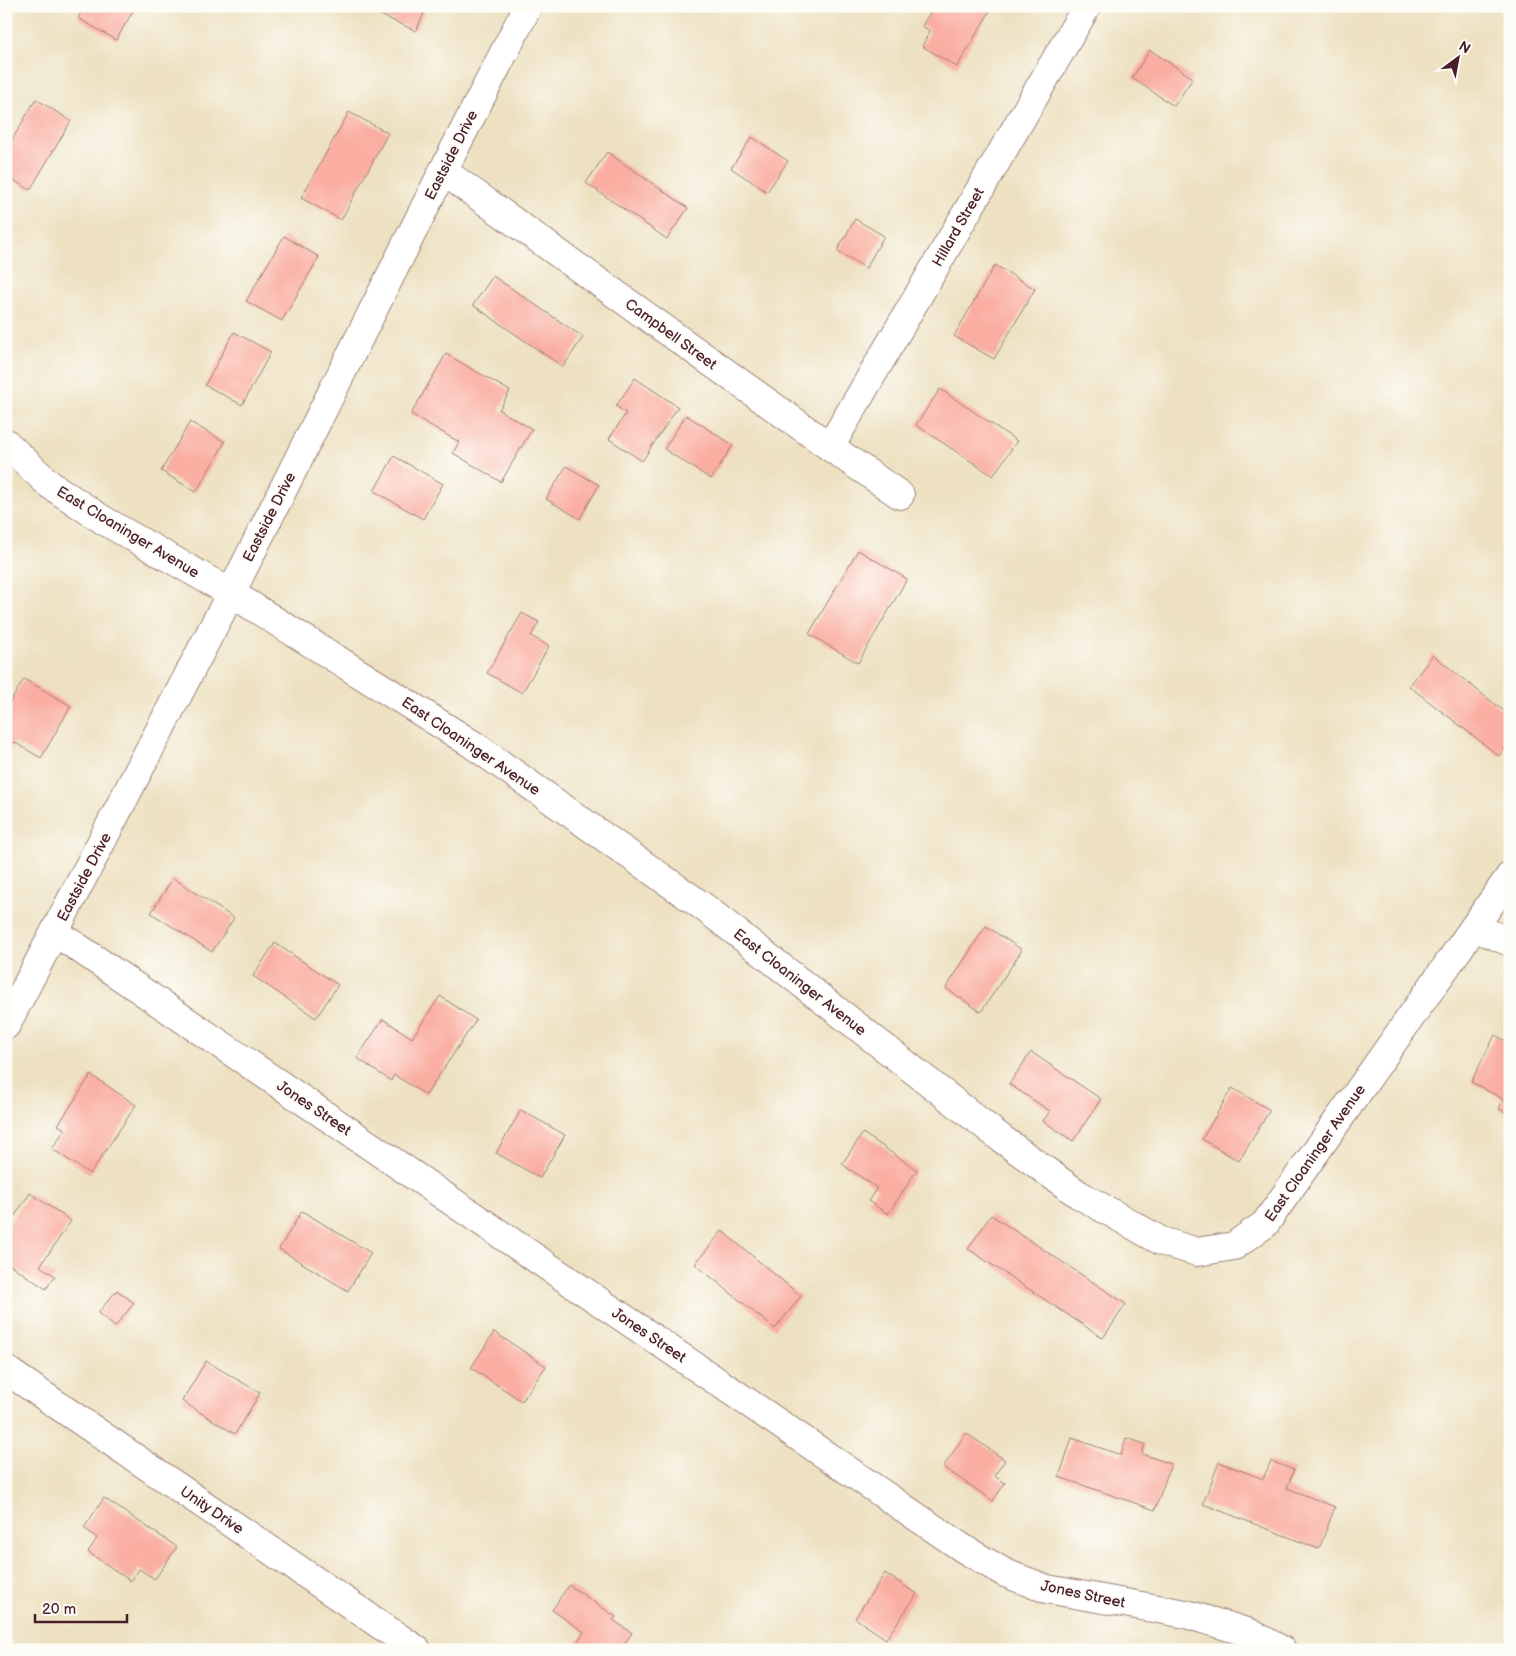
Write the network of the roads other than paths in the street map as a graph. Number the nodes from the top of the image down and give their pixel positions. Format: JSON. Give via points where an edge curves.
{"nodes":[{"id":1,"x":528,"y":6,"type":"edge"},
{"id":2,"x":1087,"y":6,"type":"edge"},
{"id":3,"x":443,"y":171,"type":"junction"},
{"id":4,"x":6,"y":444,"type":"edge"},
{"id":5,"x":830,"y":447,"type":"junction"},
{"id":6,"x":900,"y":495,"type":"dead end"},
{"id":7,"x":232,"y":593,"type":"junction"},
{"id":8,"x":1510,"y":876,"type":"edge"},
{"id":9,"x":1474,"y":927,"type":"junction"},
{"id":10,"x":55,"y":932,"type":"junction"},
{"id":11,"x":1510,"y":942,"type":"edge"},
{"id":12,"x":6,"y":1026,"type":"edge"},
{"id":13,"x":6,"y":1370,"type":"edge"},
{"id":14,"x":417,"y":1650,"type":"edge"},
{"id":15,"x":1282,"y":1650,"type":"edge"}],
"edges":[{"from":1,"to":3,"type":"street","name":"Eastside Drive"},
{"from":2,"to":5,"type":"street","name":"Hillard Street"},
{"from":3,"to":5,"type":"street","name":"Campbell Street"},
{"from":3,"to":7,"type":"street","name":"Eastside Drive"},
{"from":4,"to":7,"type":"street","name":"East Cloaninger Avenue","via":[[48,484]]},
{"from":5,"to":6,"type":"street","name":"Campbell Street"},
{"from":7,"to":9,"type":"street","name":"East Cloaninger Avenue","via":[[472,744],[705,908],[1002,1139],[1078,1194],[1161,1241],[1197,1252],[1234,1246],[1265,1224]]},
{"from":7,"to":10,"type":"street","name":"Eastside Drive"},
{"from":8,"to":9,"type":"street","name":"East Cloaninger Avenue"},
{"from":9,"to":11,"type":"street"},
{"from":10,"to":12,"type":"street","name":"Eastside Drive"},
{"from":10,"to":15,"type":"street","name":"Jones Street","via":[[1005,1573],[1047,1589],[1186,1614],[1250,1634]]},
{"from":13,"to":14,"type":"street","name":"Unity Drive"}]}
